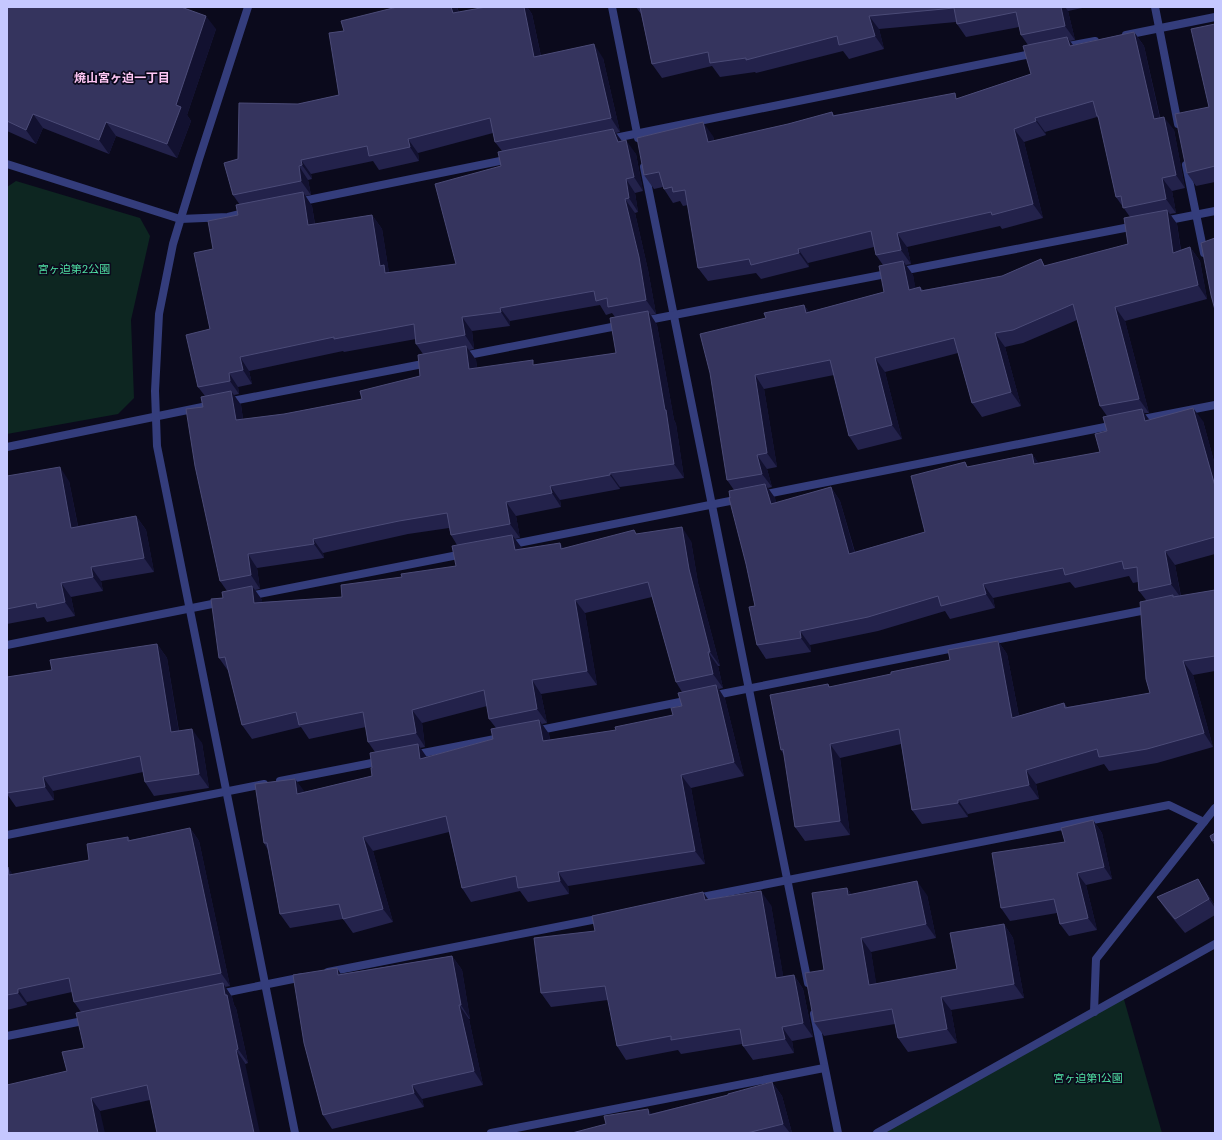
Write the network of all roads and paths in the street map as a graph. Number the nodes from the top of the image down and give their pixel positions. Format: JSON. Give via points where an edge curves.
{"nodes":[{"id":1,"x":248,"y":7,"type":"edge"},
{"id":2,"x":612,"y":7,"type":"edge"},
{"id":3,"x":1155,"y":7,"type":"edge"},
{"id":4,"x":1215,"y":17,"type":"edge"},
{"id":5,"x":1159,"y":28,"type":"junction"},
{"id":6,"x":1120,"y":36,"type":"edge"},
{"id":7,"x":1105,"y":39,"type":"edge"},
{"id":8,"x":1058,"y":48,"type":"edge"},
{"id":9,"x":1042,"y":52,"type":"edge"},
{"id":10,"x":1179,"y":129,"type":"edge"},
{"id":11,"x":637,"y":134,"type":"junction"},
{"id":12,"x":599,"y":141,"type":"edge"},
{"id":13,"x":521,"y":157,"type":"edge"},
{"id":14,"x":1186,"y":160,"type":"edge"},
{"id":15,"x":7,"y":164,"type":"edge"},
{"id":16,"x":289,"y":204,"type":"edge"},
{"id":17,"x":258,"y":210,"type":"edge"},
{"id":18,"x":1215,"y":211,"type":"edge"},
{"id":19,"x":1196,"y":214,"type":"junction"},
{"id":20,"x":180,"y":220,"type":"junction"},
{"id":21,"x":1157,"y":222,"type":"edge"},
{"id":22,"x":1142,"y":225,"type":"edge"},
{"id":23,"x":1205,"y":258,"type":"edge"},
{"id":24,"x":674,"y":315,"type":"junction"},
{"id":25,"x":454,"y":358,"type":"edge"},
{"id":26,"x":438,"y":361,"type":"edge"},
{"id":27,"x":1215,"y":405,"type":"edge"},
{"id":28,"x":156,"y":416,"type":"junction"},
{"id":29,"x":7,"y":447,"type":"edge"},
{"id":30,"x":712,"y":505,"type":"junction"},
{"id":31,"x":502,"y":546,"type":"edge"},
{"id":32,"x":470,"y":552,"type":"edge"},
{"id":33,"x":244,"y":597,"type":"edge"},
{"id":34,"x":229,"y":600,"type":"edge"},
{"id":35,"x":190,"y":608,"type":"junction"},
{"id":36,"x":1161,"y":608,"type":"edge"},
{"id":37,"x":7,"y":645,"type":"edge"},
{"id":38,"x":749,"y":689,"type":"junction"},
{"id":39,"x":530,"y":732,"type":"edge"},
{"id":40,"x":507,"y":736,"type":"edge"},
{"id":41,"x":406,"y":756,"type":"edge"},
{"id":42,"x":390,"y":759,"type":"edge"},
{"id":43,"x":226,"y":792,"type":"junction"},
{"id":44,"x":1215,"y":808,"type":"edge"},
{"id":45,"x":1204,"y":822,"type":"junction"},
{"id":46,"x":7,"y":835,"type":"edge"},
{"id":47,"x":787,"y":881,"type":"junction"},
{"id":48,"x":686,"y":901,"type":"edge"},
{"id":49,"x":608,"y":916,"type":"edge"},
{"id":50,"x":1215,"y":944,"type":"edge"},
{"id":51,"x":265,"y":984,"type":"junction"},
{"id":52,"x":809,"y":990,"type":"edge"},
{"id":53,"x":210,"y":995,"type":"edge"},
{"id":54,"x":812,"y":1006,"type":"edge"},
{"id":55,"x":1094,"y":1012,"type":"junction"},
{"id":56,"x":93,"y":1018,"type":"edge"},
{"id":57,"x":7,"y":1036,"type":"edge"},
{"id":58,"x":824,"y":1068,"type":"junction"},
{"id":59,"x":295,"y":1133,"type":"edge"},
{"id":60,"x":491,"y":1133,"type":"edge"},
{"id":61,"x":838,"y":1133,"type":"edge"},
{"id":62,"x":876,"y":1133,"type":"edge"}],
"edges":[{"from":1,"to":20,"type":"street"},
{"from":2,"to":11,"type":"street"},
{"from":3,"to":5,"type":"street"},
{"from":4,"to":5,"type":"street"},
{"from":5,"to":6,"type":"street"},
{"from":5,"to":10,"type":"street"},
{"from":7,"to":8,"type":"street"},
{"from":9,"to":11,"type":"street"},
{"from":11,"to":12,"type":"street"},
{"from":11,"to":24,"type":"street"},
{"from":13,"to":16,"type":"street"},
{"from":14,"to":19,"type":"street"},
{"from":15,"to":20,"type":"street"},
{"from":17,"to":20,"type":"street","via":[[228,216]]},
{"from":18,"to":19,"type":"street"},
{"from":19,"to":21,"type":"street"},
{"from":19,"to":23,"type":"street"},
{"from":20,"to":28,"type":"street","via":[[159,314]]},
{"from":22,"to":24,"type":"street"},
{"from":24,"to":25,"type":"street"},
{"from":24,"to":30,"type":"street"},
{"from":26,"to":28,"type":"street"},
{"from":27,"to":30,"type":"street"},
{"from":28,"to":29,"type":"street"},
{"from":28,"to":35,"type":"street","via":[[157,446]]},
{"from":30,"to":31,"type":"street"},
{"from":30,"to":38,"type":"street"},
{"from":32,"to":33,"type":"street"},
{"from":34,"to":35,"type":"street"},
{"from":35,"to":37,"type":"street"},
{"from":35,"to":43,"type":"street"},
{"from":36,"to":38,"type":"street"},
{"from":38,"to":39,"type":"street"},
{"from":38,"to":47,"type":"street"},
{"from":40,"to":41,"type":"street"},
{"from":42,"to":43,"type":"street"},
{"from":43,"to":46,"type":"street"},
{"from":43,"to":51,"type":"street"},
{"from":44,"to":45,"type":"street"},
{"from":45,"to":47,"type":"street","via":[[1169,805]]},
{"from":45,"to":55,"type":"street","via":[[1096,959]]},
{"from":47,"to":48,"type":"street"},
{"from":47,"to":52,"type":"street"},
{"from":49,"to":51,"type":"street"},
{"from":50,"to":55,"type":"street"},
{"from":51,"to":53,"type":"street"},
{"from":51,"to":59,"type":"street"},
{"from":54,"to":58,"type":"street"},
{"from":55,"to":62,"type":"street"},
{"from":56,"to":57,"type":"street"},
{"from":58,"to":60,"type":"street"},
{"from":58,"to":61,"type":"street"}]}
